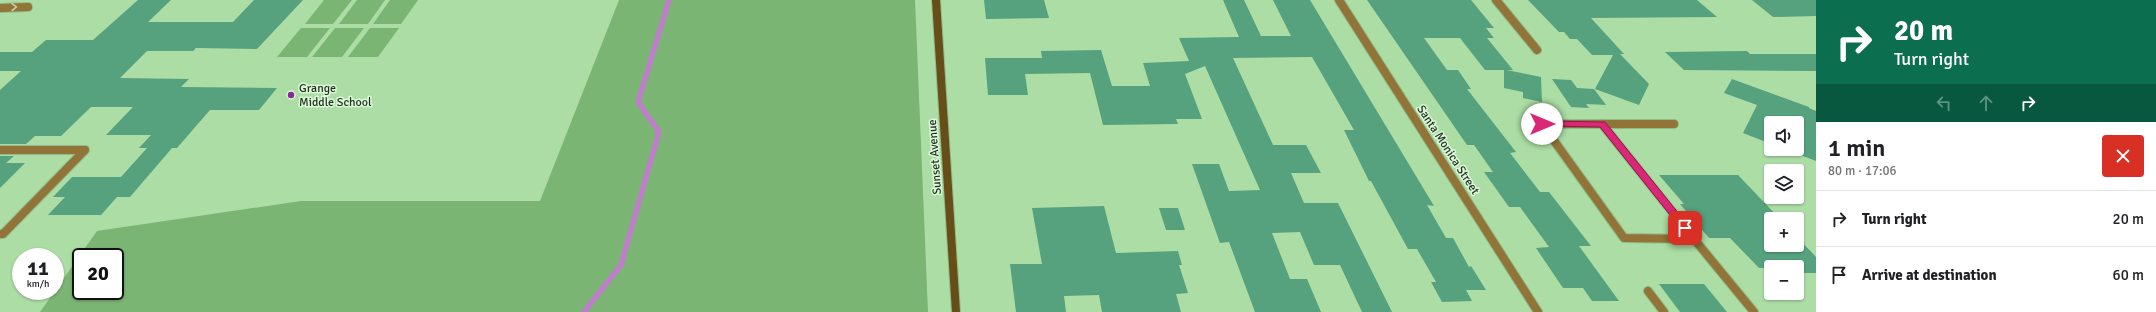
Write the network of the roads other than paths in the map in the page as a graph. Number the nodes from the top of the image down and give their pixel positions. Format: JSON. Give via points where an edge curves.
{"nodes":[{"id":1,"x":936,"y":0,"type":"edge"},
{"id":2,"x":1339,"y":0,"type":"edge"},
{"id":3,"x":1496,"y":0,"type":"edge"},
{"id":4,"x":28,"y":7,"type":"dead end"},
{"id":5,"x":0,"y":8,"type":"edge"},
{"id":6,"x":1537,"y":50,"type":"dead end"},
{"id":7,"x":1602,"y":124,"type":"junction"},
{"id":8,"x":1674,"y":124,"type":"dead end"},
{"id":9,"x":0,"y":150,"type":"edge"},
{"id":10,"x":0,"y":234,"type":"edge"},
{"id":11,"x":1694,"y":239,"type":"junction"},
{"id":12,"x":1648,"y":292,"type":"dead end"},
{"id":13,"x":956,"y":312,"type":"edge"},
{"id":14,"x":1538,"y":312,"type":"edge"},
{"id":15,"x":1664,"y":312,"type":"edge"},
{"id":16,"x":1754,"y":312,"type":"edge"}],
"edges":[{"from":1,"to":13,"type":"main road","name":"Sunset Avenue"},
{"from":2,"to":14,"type":"street","name":"Santa Monica Street"},
{"from":3,"to":6,"type":"street"},
{"from":5,"to":4,"type":"street","one_way":true},
{"from":7,"to":8,"type":"street"},
{"from":7,"to":11,"type":"street"},
{"from":7,"to":11,"type":"street","via":[[1542,124],[1624,238]]},
{"from":9,"to":10,"type":"street","via":[[85,150],[3,234]]},
{"from":11,"to":16,"type":"street"},
{"from":12,"to":15,"type":"street"}]}
